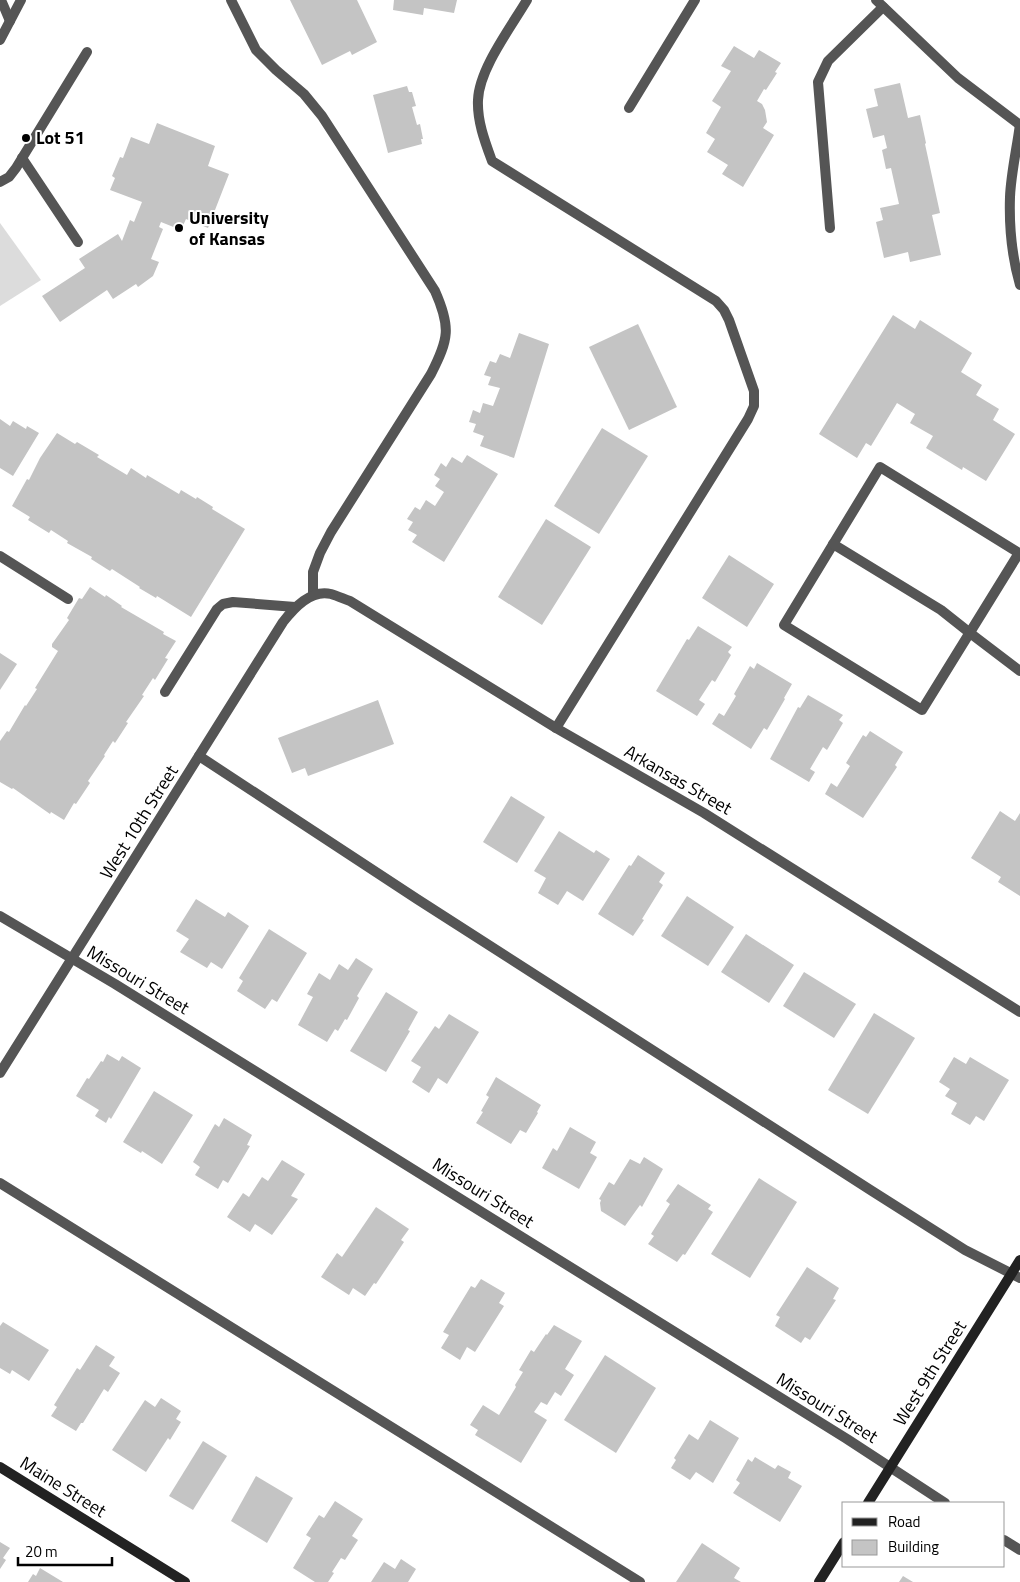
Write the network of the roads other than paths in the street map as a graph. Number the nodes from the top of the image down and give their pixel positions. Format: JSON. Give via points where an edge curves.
{"nodes":[{"id":1,"x":1,"y":0,"type":"edge"},
{"id":2,"x":21,"y":0,"type":"edge"},
{"id":3,"x":230,"y":0,"type":"edge"},
{"id":4,"x":527,"y":0,"type":"edge"},
{"id":5,"x":695,"y":0,"type":"edge"},
{"id":6,"x":880,"y":3,"type":"edge"},
{"id":7,"x":10,"y":21,"type":"junction"},
{"id":8,"x":0,"y":40,"type":"edge"},
{"id":9,"x":87,"y":52,"type":"dead end"},
{"id":10,"x":629,"y":108,"type":"dead end"},
{"id":11,"x":1020,"y":124,"type":"edge"},
{"id":12,"x":22,"y":158,"type":"junction"},
{"id":13,"x":0,"y":182,"type":"edge"},
{"id":14,"x":830,"y":228,"type":"dead end"},
{"id":15,"x":78,"y":242,"type":"dead end"},
{"id":16,"x":1020,"y":285,"type":"edge"},
{"id":17,"x":833,"y":544,"type":"junction"},
{"id":18,"x":0,"y":556,"type":"edge"},
{"id":19,"x":313,"y":595,"type":"junction"},
{"id":20,"x":68,"y":599,"type":"dead end"},
{"id":21,"x":294,"y":607,"type":"junction"},
{"id":22,"x":970,"y":633,"type":"junction"},
{"id":23,"x":1020,"y":671,"type":"edge"},
{"id":24,"x":165,"y":692,"type":"dead end"},
{"id":25,"x":556,"y":728,"type":"junction"},
{"id":26,"x":199,"y":756,"type":"junction"},
{"id":27,"x":0,"y":916,"type":"edge"},
{"id":28,"x":72,"y":959,"type":"junction"},
{"id":29,"x":1020,"y":1012,"type":"edge"},
{"id":30,"x":0,"y":1073,"type":"edge"},
{"id":31,"x":0,"y":1183,"type":"edge"},
{"id":32,"x":1020,"y":1260,"type":"edge"},
{"id":33,"x":1016,"y":1275,"type":"edge"},
{"id":34,"x":0,"y":1467,"type":"edge"},
{"id":35,"x":890,"y":1468,"type":"junction"},
{"id":36,"x":869,"y":1502,"type":"edge"},
{"id":37,"x":943,"y":1502,"type":"edge"},
{"id":38,"x":1005,"y":1541,"type":"edge"},
{"id":39,"x":842,"y":1545,"type":"edge"},
{"id":40,"x":1020,"y":1550,"type":"edge"},
{"id":41,"x":185,"y":1582,"type":"edge"},
{"id":42,"x":640,"y":1582,"type":"edge"},
{"id":43,"x":818,"y":1582,"type":"edge"}],
"edges":[{"from":1,"to":7,"type":"street"},
{"from":2,"to":7,"type":"street"},
{"from":3,"to":19,"type":"street","via":[[256,50],[304,94],[322,116],[435,290],[445,317],[444,350],[331,532],[313,572]]},
{"from":4,"to":25,"type":"street","via":[[484,73],[478,100],[482,134],[492,161],[716,301],[729,320],[754,391],[754,406],[748,419]]},
{"from":5,"to":10,"type":"street"},
{"from":6,"to":11,"type":"street","via":[[958,78]]},
{"from":6,"to":14,"type":"street","via":[[828,61],[818,82]]},
{"from":7,"to":8,"type":"street"},
{"from":9,"to":12,"type":"street"},
{"from":11,"to":16,"type":"street","via":[[1010,196],[1014,265]]},
{"from":12,"to":13,"type":"street","via":[[9,178]]},
{"from":12,"to":15,"type":"street"},
{"from":17,"to":22,"type":"street","via":[[941,610]]},
{"from":17,"to":22,"type":"street","via":[[784,625],[922,710]]},
{"from":17,"to":22,"type":"street","via":[[880,467],[1019,552]]},
{"from":18,"to":20,"type":"street"},
{"from":19,"to":21,"type":"street","name":"West 10th Street"},
{"from":19,"to":25,"type":"street","name":"Arkansas Street","via":[[330,593],[350,602]]},
{"from":21,"to":24,"type":"street","via":[[223,604]]},
{"from":21,"to":26,"type":"street","name":"West 10th Street"},
{"from":22,"to":23,"type":"street"},
{"from":25,"to":29,"type":"street","name":"Arkansas Street","via":[[704,813]]},
{"from":26,"to":28,"type":"street","name":"West 10th Street"},
{"from":26,"to":33,"type":"street","via":[[903,1211],[965,1250]]},
{"from":27,"to":28,"type":"street","name":"Missouri Street"},
{"from":28,"to":30,"type":"street","name":"West 10th Street"},
{"from":28,"to":35,"type":"street","name":"Missouri Street"},
{"from":31,"to":42,"type":"street"},
{"from":32,"to":33,"type":"main road","name":"West 9th Street"},
{"from":33,"to":35,"type":"main road","name":"West 9th Street"},
{"from":34,"to":41,"type":"main road","name":"Maine Street"},
{"from":35,"to":36,"type":"main road","name":"West 9th Street"},
{"from":35,"to":37,"type":"street","name":"Missouri Street"},
{"from":38,"to":40,"type":"street"},
{"from":39,"to":43,"type":"main road"}]}
